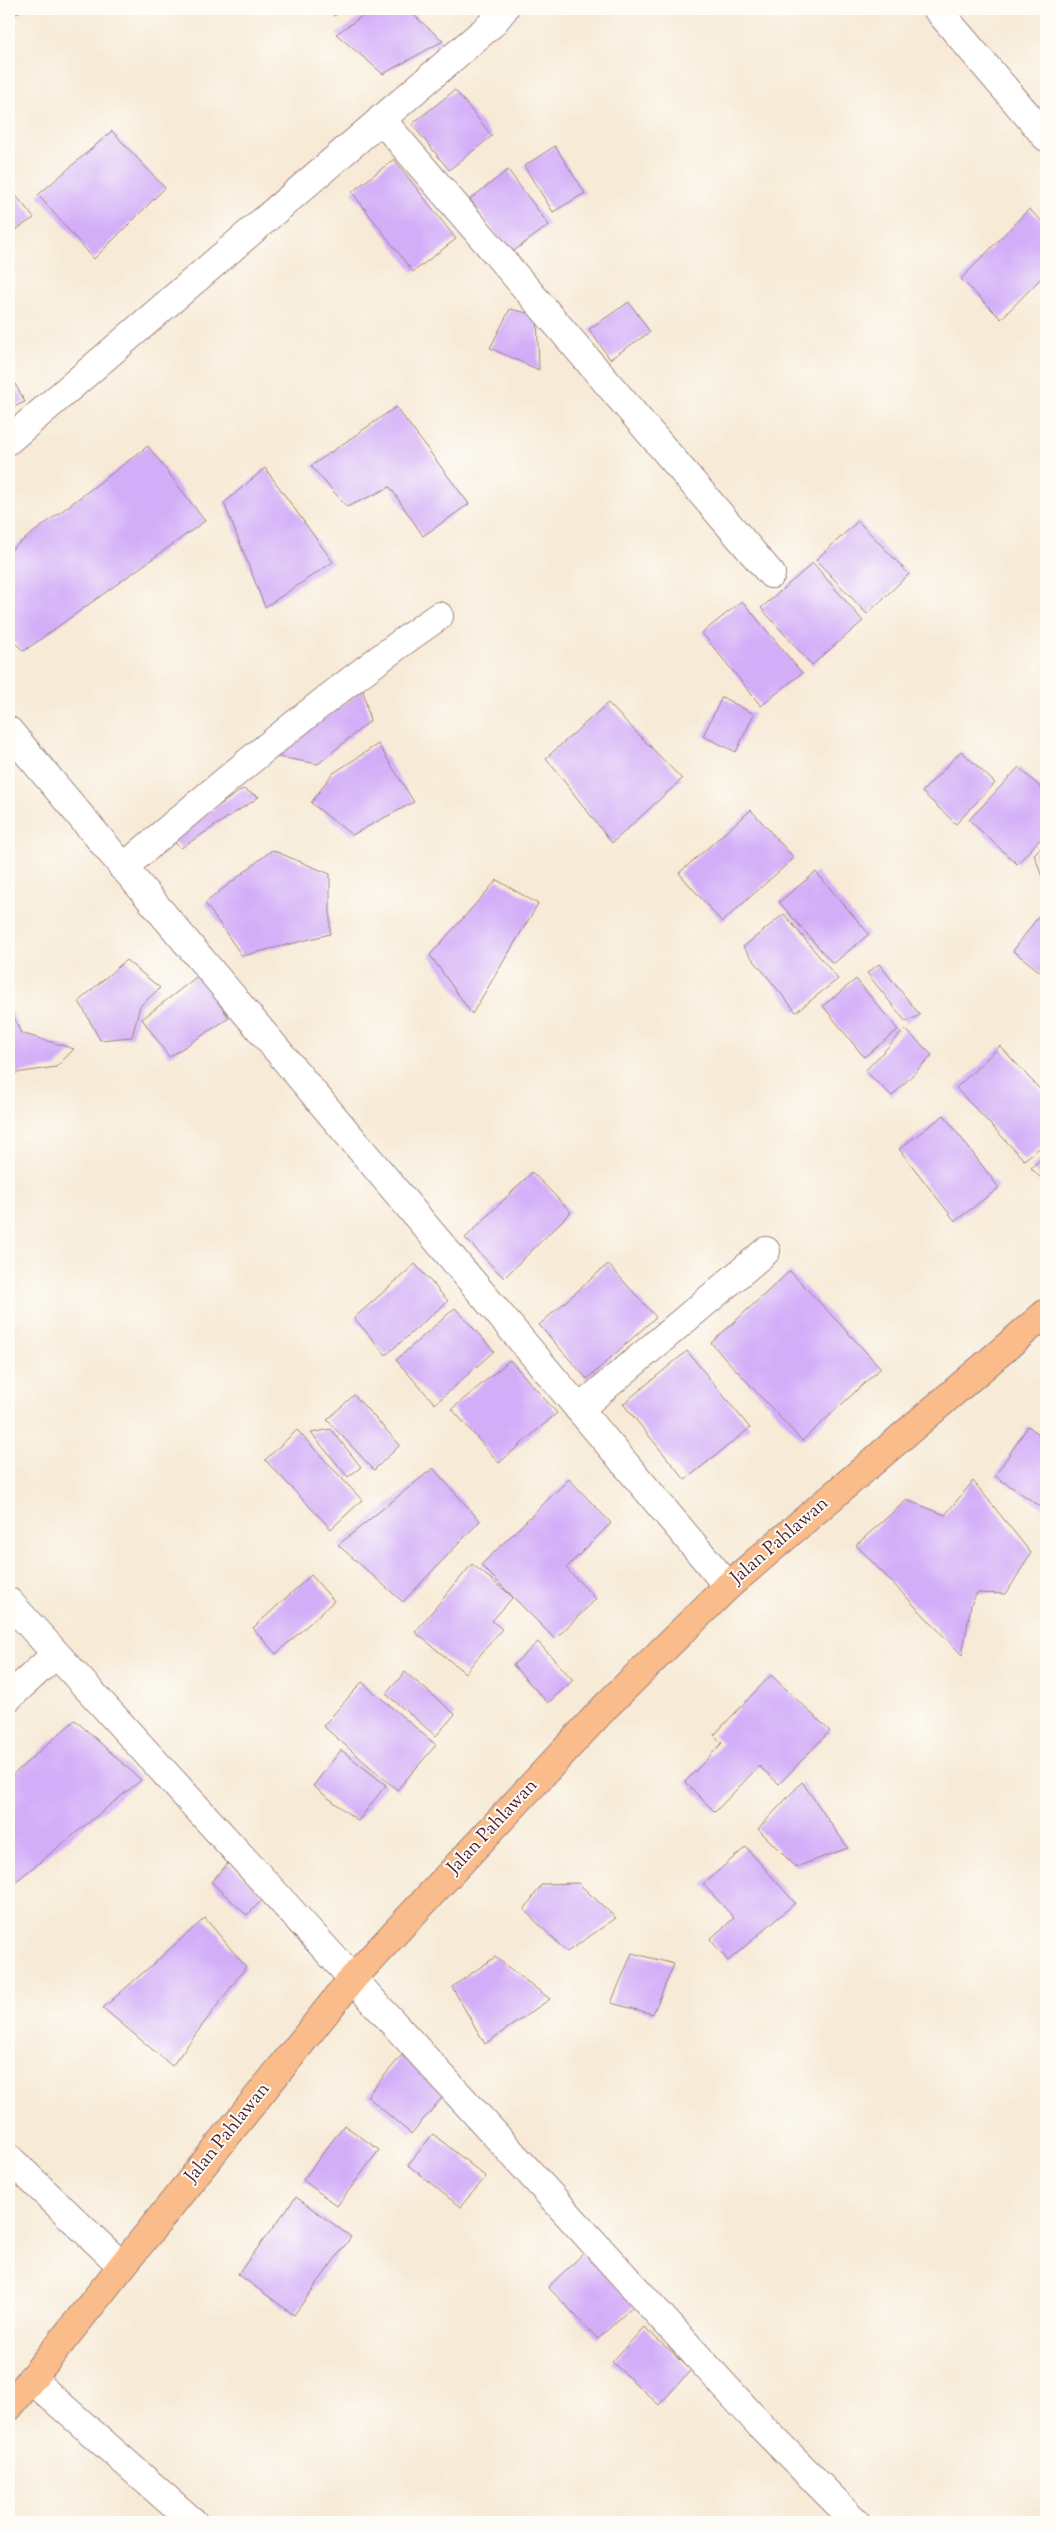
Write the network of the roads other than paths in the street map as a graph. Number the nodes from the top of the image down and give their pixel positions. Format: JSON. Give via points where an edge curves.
{"nodes":[{"id":1,"x":504,"y":9,"type":"edge"},
{"id":2,"x":937,"y":9,"type":"edge"},
{"id":3,"x":380,"y":119,"type":"junction"},
{"id":4,"x":1046,"y":137,"type":"edge"},
{"id":5,"x":9,"y":440,"type":"edge"},
{"id":6,"x":771,"y":574,"type":"dead end"},
{"id":7,"x":439,"y":616,"type":"dead end"},
{"id":8,"x":9,"y":731,"type":"edge"},
{"id":9,"x":123,"y":868,"type":"junction"},
{"id":10,"x":766,"y":1251,"type":"dead end"},
{"id":11,"x":1046,"y":1313,"type":"edge"},
{"id":12,"x":579,"y":1409,"type":"junction"},
{"id":13,"x":728,"y":1586,"type":"junction"},
{"id":14,"x":9,"y":1602,"type":"edge"},
{"id":15,"x":56,"y":1655,"type":"junction"},
{"id":16,"x":9,"y":1698,"type":"edge"},
{"id":17,"x":352,"y":1978,"type":"junction"},
{"id":18,"x":9,"y":2158,"type":"edge"},
{"id":19,"x":122,"y":2266,"type":"junction"},
{"id":20,"x":31,"y":2379,"type":"junction"},
{"id":21,"x":9,"y":2407,"type":"edge"},
{"id":22,"x":193,"y":2522,"type":"edge"},
{"id":23,"x":856,"y":2522,"type":"edge"}],
"edges":[{"from":1,"to":3,"type":"street","via":[[492,24]]},
{"from":2,"to":4,"type":"street"},
{"from":3,"to":5,"type":"street"},
{"from":3,"to":6,"type":"street"},
{"from":7,"to":9,"type":"street","via":[[307,715]]},
{"from":8,"to":9,"type":"street"},
{"from":9,"to":12,"type":"street"},
{"from":10,"to":12,"type":"street"},
{"from":11,"to":13,"type":"main road","name":"Jalan Pahlawan"},
{"from":12,"to":13,"type":"street"},
{"from":13,"to":17,"type":"main road","name":"Jalan Pahlawan","via":[[607,1705]]},
{"from":14,"to":15,"type":"street"},
{"from":15,"to":16,"type":"street"},
{"from":15,"to":17,"type":"street"},
{"from":17,"to":19,"type":"main road","name":"Jalan Pahlawan"},
{"from":17,"to":23,"type":"street","via":[[761,2426]]},
{"from":18,"to":19,"type":"street"},
{"from":19,"to":20,"type":"main road","name":"Jalan Pahlawan"},
{"from":20,"to":21,"type":"main road","name":"Jalan Pahlawan"},
{"from":20,"to":22,"type":"street"}]}
